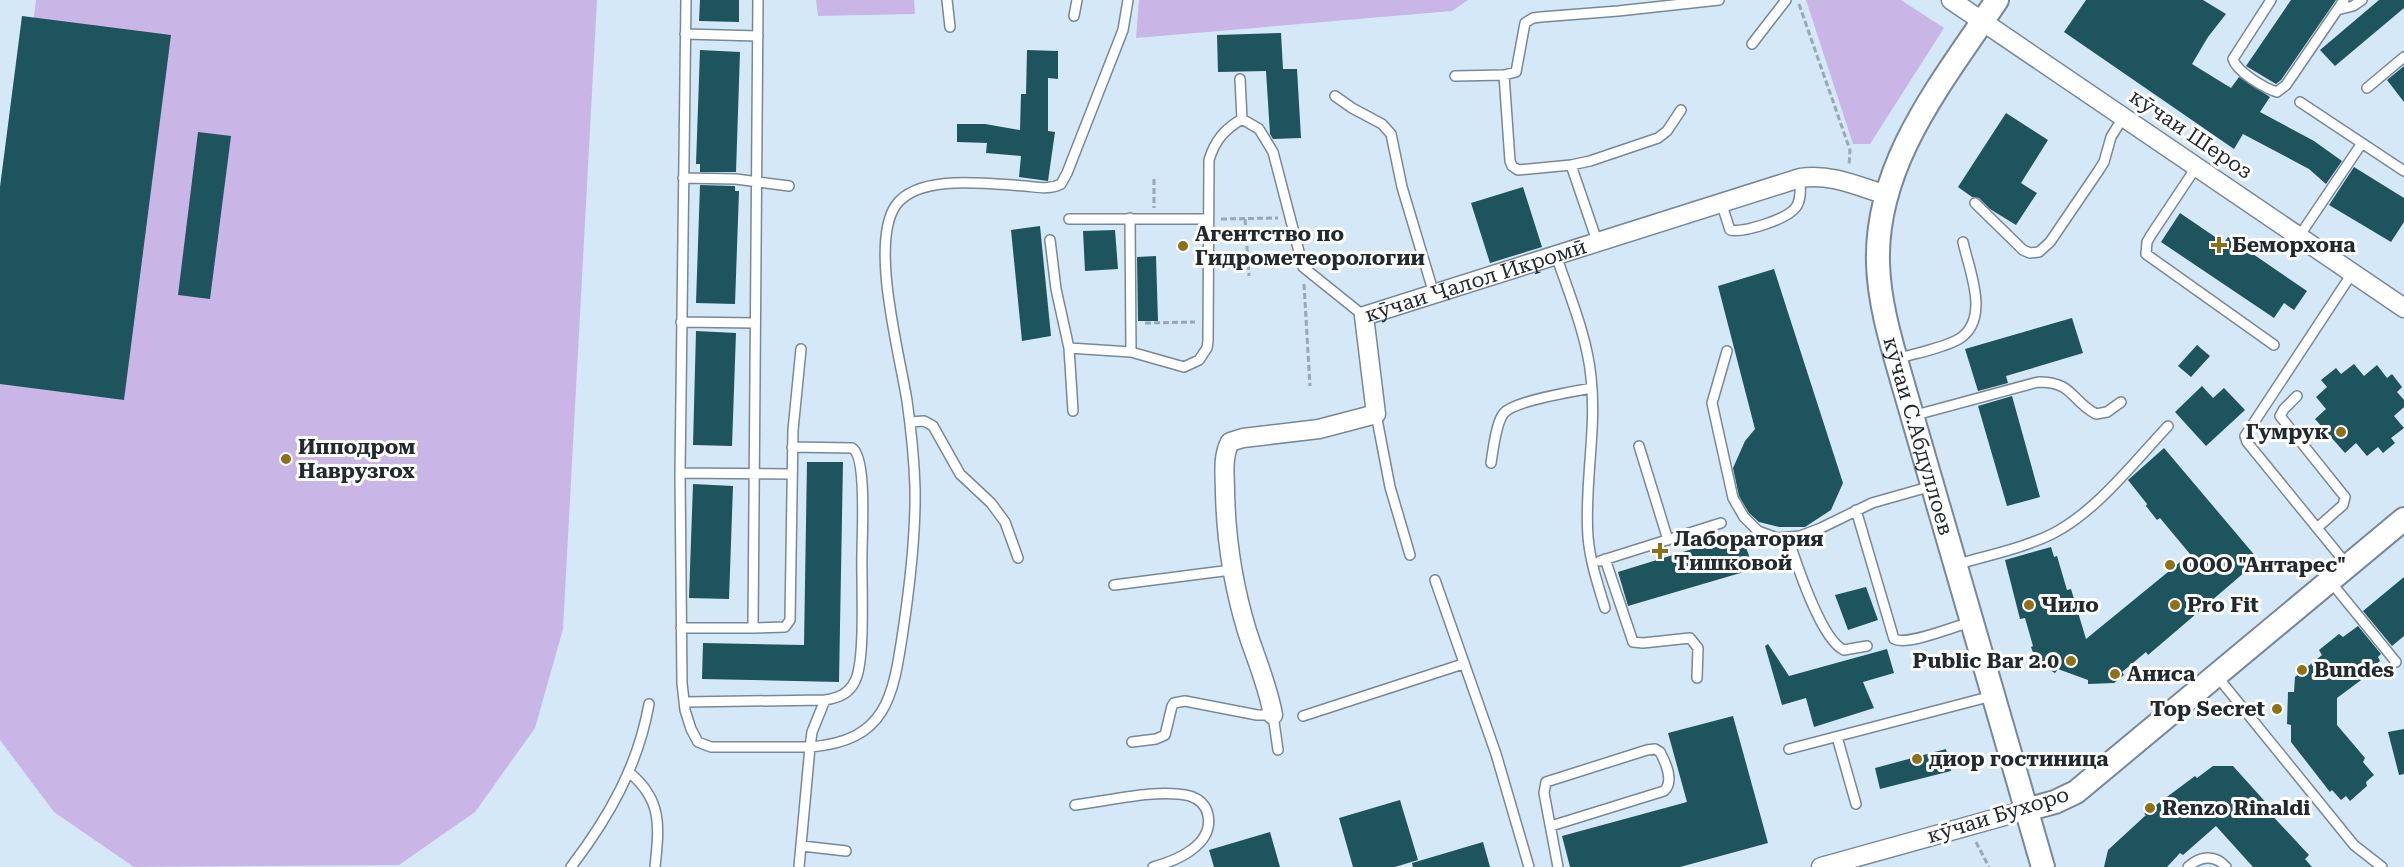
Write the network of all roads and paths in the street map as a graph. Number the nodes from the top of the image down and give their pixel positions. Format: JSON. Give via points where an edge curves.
{"nodes":[{"id":1,"x":686,"y":0,"type":"edge"},
{"id":2,"x":758,"y":0,"type":"edge"},
{"id":3,"x":947,"y":0,"type":"edge"},
{"id":4,"x":1077,"y":0,"type":"edge"},
{"id":5,"x":1128,"y":0,"type":"edge"},
{"id":6,"x":1719,"y":0,"type":"edge"},
{"id":7,"x":1786,"y":0,"type":"edge"},
{"id":8,"x":1797,"y":0,"type":"edge"},
{"id":9,"x":1951,"y":0,"type":"edge"},
{"id":10,"x":1997,"y":0,"type":"edge"},
{"id":11,"x":2271,"y":0,"type":"edge"},
{"id":12,"x":2344,"y":0,"type":"edge"},
{"id":13,"x":2362,"y":0,"type":"edge"},
{"id":14,"x":2337,"y":10,"type":"junction"},
{"id":15,"x":1074,"y":16,"type":"dead end"},
{"id":16,"x":1983,"y":21,"type":"junction"},
{"id":17,"x":950,"y":27,"type":"dead end"},
{"id":18,"x":685,"y":34,"type":"junction"},
{"id":19,"x":758,"y":36,"type":"junction"},
{"id":20,"x":1752,"y":44,"type":"dead end"},
{"id":21,"x":2404,"y":57,"type":"edge"},
{"id":22,"x":1504,"y":75,"type":"junction"},
{"id":23,"x":1455,"y":76,"type":"dead end"},
{"id":24,"x":1240,"y":79,"type":"dead end"},
{"id":25,"x":2367,"y":88,"type":"dead end"},
{"id":26,"x":1335,"y":96,"type":"dead end"},
{"id":27,"x":2300,"y":102,"type":"dead end"},
{"id":28,"x":1682,"y":110,"type":"dead end"},
{"id":29,"x":2124,"y":116,"type":"junction"},
{"id":30,"x":1242,"y":119,"type":"junction"},
{"id":31,"x":2362,"y":143,"type":"junction"},
{"id":32,"x":1571,"y":165,"type":"junction"},
{"id":33,"x":2197,"y":166,"type":"junction"},
{"id":34,"x":2404,"y":171,"type":"edge"},
{"id":35,"x":683,"y":178,"type":"junction"},
{"id":36,"x":1800,"y":178,"type":"junction"},
{"id":37,"x":1154,"y":179,"type":"dead end"},
{"id":38,"x":758,"y":182,"type":"junction"},
{"id":39,"x":1845,"y":182,"type":"junction"},
{"id":40,"x":789,"y":186,"type":"dead end"},
{"id":41,"x":1886,"y":195,"type":"junction"},
{"id":42,"x":1721,"y":202,"type":"junction"},
{"id":43,"x":1975,"y":203,"type":"dead end"},
{"id":44,"x":1130,"y":218,"type":"junction"},
{"id":45,"x":1154,"y":218,"type":"junction"},
{"id":46,"x":1292,"y":218,"type":"junction"},
{"id":47,"x":1069,"y":219,"type":"dead end"},
{"id":48,"x":1208,"y":219,"type":"junction"},
{"id":49,"x":1245,"y":219,"type":"junction"},
{"id":50,"x":2300,"y":235,"type":"junction"},
{"id":51,"x":1050,"y":240,"type":"dead end"},
{"id":52,"x":1597,"y":241,"type":"junction"},
{"id":53,"x":1963,"y":242,"type":"dead end"},
{"id":54,"x":1556,"y":255,"type":"junction"},
{"id":55,"x":1303,"y":267,"type":"junction"},
{"id":56,"x":2353,"y":272,"type":"junction"},
{"id":57,"x":1249,"y":276,"type":"dead end"},
{"id":58,"x":1434,"y":294,"type":"junction"},
{"id":59,"x":2404,"y":308,"type":"edge"},
{"id":60,"x":1364,"y":316,"type":"junction"},
{"id":61,"x":1208,"y":321,"type":"junction"},
{"id":62,"x":681,"y":322,"type":"junction"},
{"id":63,"x":755,"y":323,"type":"junction"},
{"id":64,"x":1131,"y":323,"type":"junction"},
{"id":65,"x":2274,"y":345,"type":"dead end"},
{"id":66,"x":1069,"y":348,"type":"junction"},
{"id":67,"x":801,"y":349,"type":"dead end"},
{"id":68,"x":1727,"y":351,"type":"dead end"},
{"id":69,"x":1131,"y":352,"type":"junction"},
{"id":70,"x":1896,"y":359,"type":"junction"},
{"id":71,"x":1310,"y":386,"type":"dead end"},
{"id":72,"x":1592,"y":388,"type":"junction"},
{"id":73,"x":2297,"y":396,"type":"dead end"},
{"id":74,"x":2121,"y":402,"type":"dead end"},
{"id":75,"x":1073,"y":411,"type":"dead end"},
{"id":76,"x":1376,"y":414,"type":"junction"},
{"id":77,"x":1912,"y":416,"type":"junction"},
{"id":78,"x":910,"y":422,"type":"junction"},
{"id":79,"x":2168,"y":426,"type":"dead end"},
{"id":80,"x":1638,"y":446,"type":"dead end"},
{"id":81,"x":792,"y":447,"type":"junction"},
{"id":82,"x":1491,"y":463,"type":"dead end"},
{"id":83,"x":680,"y":473,"type":"junction"},
{"id":84,"x":753,"y":473,"type":"junction"},
{"id":85,"x":792,"y":474,"type":"junction"},
{"id":86,"x":1932,"y":486,"type":"junction"},
{"id":87,"x":1856,"y":510,"type":"junction"},
{"id":88,"x":1721,"y":523,"type":"dead end"},
{"id":89,"x":2403,"y":523,"type":"edge"},
{"id":90,"x":2317,"y":528,"type":"junction"},
{"id":91,"x":1788,"y":538,"type":"junction"},
{"id":92,"x":1668,"y":540,"type":"junction"},
{"id":93,"x":1410,"y":555,"type":"dead end"},
{"id":94,"x":1018,"y":558,"type":"dead end"},
{"id":95,"x":1605,"y":559,"type":"junction"},
{"id":96,"x":1592,"y":563,"type":"junction"},
{"id":97,"x":1955,"y":565,"type":"junction"},
{"id":98,"x":2348,"y":566,"type":"junction"},
{"id":99,"x":1231,"y":570,"type":"junction"},
{"id":100,"x":1435,"y":580,"type":"dead end"},
{"id":101,"x":2330,"y":581,"type":"junction"},
{"id":102,"x":1114,"y":585,"type":"dead end"},
{"id":103,"x":1605,"y":608,"type":"dead end"},
{"id":104,"x":1971,"y":622,"type":"junction"},
{"id":105,"x":681,"y":628,"type":"junction"},
{"id":106,"x":753,"y":628,"type":"junction"},
{"id":107,"x":1867,"y":646,"type":"dead end"},
{"id":108,"x":2396,"y":662,"type":"dead end"},
{"id":109,"x":1463,"y":664,"type":"junction"},
{"id":110,"x":2216,"y":675,"type":"junction"},
{"id":111,"x":1697,"y":678,"type":"dead end"},
{"id":112,"x":1992,"y":696,"type":"junction"},
{"id":113,"x":825,"y":700,"type":"junction"},
{"id":114,"x":684,"y":702,"type":"junction"},
{"id":115,"x":649,"y":704,"type":"dead end"},
{"id":116,"x":1273,"y":715,"type":"junction"},
{"id":117,"x":1303,"y":716,"type":"dead end"},
{"id":118,"x":1837,"y":737,"type":"junction"},
{"id":119,"x":1132,"y":742,"type":"dead end"},
{"id":120,"x":810,"y":747,"type":"junction"},
{"id":121,"x":1790,"y":749,"type":"dead end"},
{"id":122,"x":1278,"y":750,"type":"dead end"},
{"id":123,"x":630,"y":773,"type":"junction"},
{"id":124,"x":1856,"y":804,"type":"dead end"},
{"id":125,"x":1075,"y":805,"type":"dead end"},
{"id":126,"x":2026,"y":810,"type":"junction"},
{"id":127,"x":1971,"y":825,"type":"junction"},
{"id":128,"x":1551,"y":826,"type":"junction"},
{"id":129,"x":802,"y":846,"type":"junction"},
{"id":130,"x":846,"y":851,"type":"dead end"},
{"id":131,"x":571,"y":867,"type":"edge"},
{"id":132,"x":655,"y":867,"type":"edge"},
{"id":133,"x":799,"y":867,"type":"edge"},
{"id":134,"x":1153,"y":867,"type":"edge"},
{"id":135,"x":1529,"y":867,"type":"edge"},
{"id":136,"x":1558,"y":867,"type":"edge"},
{"id":137,"x":1821,"y":867,"type":"edge"},
{"id":138,"x":1989,"y":867,"type":"edge"},
{"id":139,"x":2043,"y":867,"type":"edge"},
{"id":140,"x":2188,"y":867,"type":"edge"},
{"id":141,"x":2226,"y":867,"type":"edge"},
{"id":142,"x":2381,"y":867,"type":"edge"}],
"edges":[{"from":1,"to":18,"type":"lane"},
{"from":2,"to":19,"type":"lane"},
{"from":3,"to":17,"type":"lane"},
{"from":4,"to":15,"type":"lane"},
{"from":5,"to":78,"type":"lane","via":[[1119,42],[1060,184],[1046,188],[964,183],[924,187],[906,195],[891,213],[885,231],[885,266]]},
{"from":6,"to":22,"type":"lane","via":[[1533,18],[1523,29],[1516,72]]},
{"from":7,"to":20,"type":"lane"},
{"from":8,"to":39,"type":"path","via":[[1850,150]]},
{"from":9,"to":16,"type":"street","name":"кӯчаи Шероз"},
{"from":10,"to":16,"type":"street"},
{"from":11,"to":14,"type":"lane","via":[[2233,59],[2241,70],[2277,92],[2286,86]]},
{"from":12,"to":14,"type":"lane"},
{"from":13,"to":14,"type":"lane"},
{"from":16,"to":29,"type":"street","name":"кӯчаи Шероз"},
{"from":16,"to":41,"type":"street","name":"кӯчаи С.Абдуллоев","via":[[1918,121]]},
{"from":18,"to":19,"type":"lane"},
{"from":18,"to":35,"type":"lane"},
{"from":19,"to":38,"type":"lane"},
{"from":21,"to":25,"type":"lane"},
{"from":22,"to":23,"type":"lane"},
{"from":22,"to":32,"type":"lane","via":[[1512,166],[1522,170]]},
{"from":24,"to":30,"type":"lane"},
{"from":26,"to":58,"type":"lane","via":[[1382,124],[1391,134],[1404,194]]},
{"from":27,"to":31,"type":"lane"},
{"from":28,"to":32,"type":"lane","via":[[1658,138]]},
{"from":29,"to":33,"type":"street","name":"кӯчаи Шероз"},
{"from":29,"to":43,"type":"lane","via":[[2108,142],[2099,170],[2039,252],[2023,250]]},
{"from":30,"to":46,"type":"lane","via":[[1259,129],[1270,146]]},
{"from":30,"to":48,"type":"lane","via":[[1223,133],[1212,151]]},
{"from":31,"to":34,"type":"lane"},
{"from":31,"to":50,"type":"lane"},
{"from":32,"to":52,"type":"lane"},
{"from":33,"to":50,"type":"street","name":"кӯчаи Шероз"},
{"from":33,"to":65,"type":"lane","via":[[2151,235],[2146,254]]},
{"from":35,"to":38,"type":"lane"},
{"from":35,"to":62,"type":"lane"},
{"from":36,"to":39,"type":"street","name":"кӯчаи Ҷалол Икромӣ","via":[[1820,176]]},
{"from":36,"to":42,"type":"street","name":"кӯчаи Ҷалол Икромӣ"},
{"from":36,"to":42,"type":"lane","via":[[1796,207],[1772,221],[1730,230]]},
{"from":37,"to":45,"type":"path"},
{"from":38,"to":40,"type":"lane"},
{"from":38,"to":63,"type":"lane"},
{"from":39,"to":41,"type":"street","name":"кӯчаи Ҷалол Икромӣ"},
{"from":41,"to":70,"type":"street","name":"кӯчаи С.Абдуллоев","via":[[1878,264]]},
{"from":42,"to":52,"type":"street","name":"кӯчаи Ҷалол Икромӣ"},
{"from":44,"to":45,"type":"lane"},
{"from":44,"to":47,"type":"lane"},
{"from":44,"to":64,"type":"lane"},
{"from":45,"to":48,"type":"lane"},
{"from":46,"to":49,"type":"path"},
{"from":46,"to":55,"type":"lane"},
{"from":48,"to":49,"type":"path"},
{"from":48,"to":61,"type":"lane"},
{"from":49,"to":57,"type":"path"},
{"from":50,"to":56,"type":"street","name":"кӯчаи Шероз"},
{"from":51,"to":66,"type":"lane"},
{"from":52,"to":54,"type":"street","name":"кӯчаи Ҷалол Икромӣ"},
{"from":53,"to":70,"type":"lane","via":[[1976,310],[1968,330],[1953,342]]},
{"from":54,"to":58,"type":"street","name":"кӯчаи Ҷалол Икромӣ"},
{"from":54,"to":72,"type":"lane","via":[[1586,348]]},
{"from":55,"to":60,"type":"lane"},
{"from":55,"to":71,"type":"path"},
{"from":56,"to":59,"type":"street","name":"кӯчаи Шероз"},
{"from":56,"to":90,"type":"lane","via":[[2245,436]]},
{"from":58,"to":60,"type":"street","name":"кӯчаи Ҷалол Икромӣ"},
{"from":60,"to":76,"type":"street","name":"кӯчаи Ҷалол Икромӣ"},
{"from":61,"to":64,"type":"path"},
{"from":61,"to":69,"type":"lane","via":[[1207,348],[1189,366]]},
{"from":62,"to":63,"type":"lane"},
{"from":62,"to":83,"type":"lane"},
{"from":63,"to":84,"type":"lane"},
{"from":64,"to":69,"type":"lane"},
{"from":66,"to":69,"type":"lane"},
{"from":66,"to":75,"type":"lane"},
{"from":67,"to":81,"type":"lane"},
{"from":68,"to":91,"type":"lane","via":[[1712,403],[1732,498],[1758,531]]},
{"from":70,"to":77,"type":"street","name":"кӯчаи С.Абдуллоев"},
{"from":72,"to":82,"type":"lane","via":[[1508,409],[1501,417]]},
{"from":72,"to":96,"type":"lane","via":[[1587,521]]},
{"from":73,"to":90,"type":"lane","via":[[2281,413],[2282,419],[2345,497],[2343,505]]},
{"from":74,"to":77,"type":"lane","via":[[2096,414],[2066,388],[2038,382]]},
{"from":76,"to":93,"type":"lane","via":[[1390,487]]},
{"from":76,"to":99,"type":"street","via":[[1319,429],[1230,442],[1225,472]]},
{"from":77,"to":86,"type":"street","name":"кӯчаи С.Абдуллоев"},
{"from":78,"to":94,"type":"lane","via":[[924,421],[933,426],[960,474],[1005,522]]},
{"from":78,"to":120,"type":"lane","via":[[914,538],[891,693],[876,721],[858,735],[839,744]]},
{"from":79,"to":97,"type":"lane","via":[[2091,505],[2063,528]]},
{"from":80,"to":92,"type":"lane"},
{"from":81,"to":85,"type":"lane"},
{"from":81,"to":113,"type":"lane","via":[[852,448],[857,450],[860,460],[860,665],[849,690]]},
{"from":83,"to":84,"type":"lane"},
{"from":83,"to":105,"type":"lane"},
{"from":84,"to":85,"type":"lane"},
{"from":84,"to":106,"type":"lane"},
{"from":85,"to":106,"type":"lane","via":[[790,620],[785,627]]},
{"from":86,"to":87,"type":"lane"},
{"from":86,"to":97,"type":"street","name":"кӯчаи С.Абдуллоев"},
{"from":87,"to":91,"type":"lane","via":[[1821,528]]},
{"from":87,"to":104,"type":"lane","via":[[1894,639],[1911,640]]},
{"from":88,"to":92,"type":"lane"},
{"from":89,"to":98,"type":"street","name":"кӯчаи Бухоро"},
{"from":90,"to":98,"type":"lane"},
{"from":91,"to":107,"type":"lane","via":[[1801,579],[1836,645],[1844,650]]},
{"from":92,"to":95,"type":"lane"},
{"from":95,"to":96,"type":"lane"},
{"from":95,"to":111,"type":"lane","via":[[1633,642],[1690,638],[1698,648]]},
{"from":96,"to":103,"type":"lane"},
{"from":97,"to":104,"type":"street","name":"кӯчаи С.Абдуллоев"},
{"from":98,"to":101,"type":"street","name":"кӯчаи Бухоро"},
{"from":99,"to":102,"type":"lane"},
{"from":99,"to":116,"type":"street"},
{"from":100,"to":109,"type":"lane"},
{"from":101,"to":108,"type":"lane"},
{"from":101,"to":110,"type":"street","name":"кӯчаи Бухоро"},
{"from":104,"to":112,"type":"street","name":"кӯчаи С.Абдуллоев"},
{"from":105,"to":106,"type":"lane"},
{"from":105,"to":114,"type":"lane"},
{"from":109,"to":117,"type":"lane"},
{"from":109,"to":135,"type":"lane"},
{"from":110,"to":126,"type":"street","name":"кӯчаи Бухоро","via":[[2076,792]]},
{"from":110,"to":142,"type":"lane","via":[[2354,845]]},
{"from":112,"to":118,"type":"lane"},
{"from":112,"to":126,"type":"street","name":"кӯчаи С.Абдуллоев"},
{"from":113,"to":114,"type":"lane"},
{"from":113,"to":120,"type":"lane"},
{"from":114,"to":120,"type":"lane","via":[[691,729],[704,745]]},
{"from":115,"to":123,"type":"lane","via":[[642,741]]},
{"from":116,"to":119,"type":"lane","via":[[1179,701],[1169,712],[1165,735]]},
{"from":116,"to":122,"type":"lane"},
{"from":118,"to":121,"type":"lane"},
{"from":118,"to":124,"type":"lane"},
{"from":120,"to":129,"type":"lane"},
{"from":123,"to":131,"type":"lane"},
{"from":123,"to":132,"type":"lane","via":[[653,800],[658,826]]},
{"from":125,"to":134,"type":"lane","via":[[1167,794],[1199,800],[1209,818],[1207,833],[1186,854]]},
{"from":126,"to":127,"type":"street","name":"кӯчаи Бухоро"},
{"from":126,"to":139,"type":"street","name":"кӯчаи С.Абдуллоев"},
{"from":127,"to":137,"type":"street","name":"кӯчаи Бухоро"},
{"from":127,"to":138,"type":"path"},
{"from":128,"to":128,"type":"lane","via":[[1664,791],[1669,782],[1660,752],[1647,750],[1546,782],[1544,792]]},
{"from":128,"to":136,"type":"lane"},
{"from":129,"to":130,"type":"lane"},
{"from":129,"to":133,"type":"lane"},
{"from":140,"to":141,"type":"lane","via":[[2209,857]]}]}
